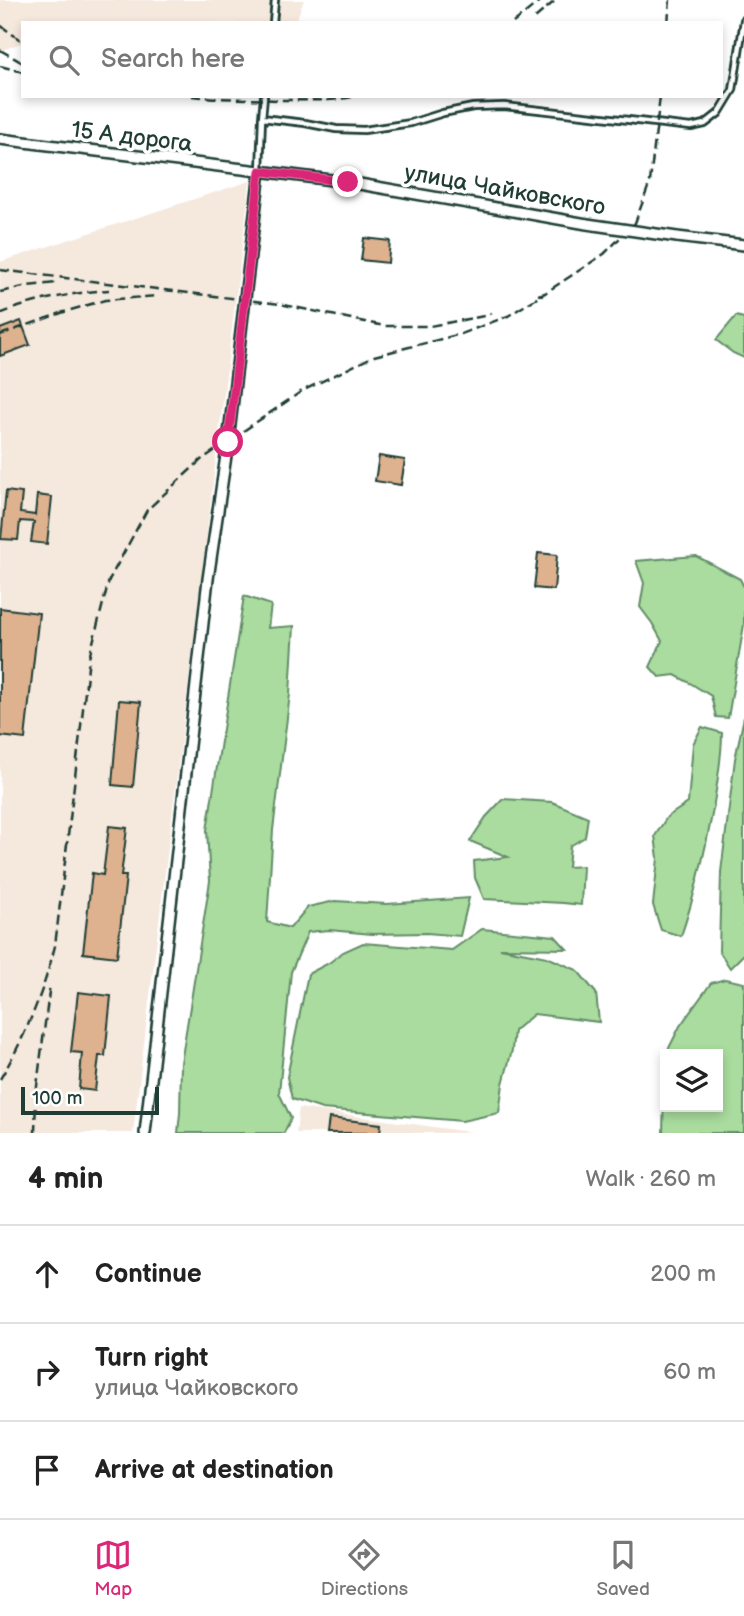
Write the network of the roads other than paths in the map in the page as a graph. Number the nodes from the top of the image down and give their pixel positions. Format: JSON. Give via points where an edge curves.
{"nodes":[{"id":1,"x":275,"y":0,"type":"edge"},
{"id":2,"x":744,"y":20,"type":"edge"},
{"id":3,"x":273,"y":21,"type":"edge"},
{"id":4,"x":264,"y":98,"type":"edge"},
{"id":5,"x":261,"y":118,"type":"junction"},
{"id":6,"x":0,"y":139,"type":"edge"},
{"id":7,"x":260,"y":171,"type":"junction"},
{"id":8,"x":744,"y":245,"type":"edge"},
{"id":9,"x":145,"y":1133,"type":"edge"}],
"edges":[{"from":1,"to":3,"type":"lane"},
{"from":2,"to":5,"type":"lane","via":[[733,90],[719,113],[705,124],[691,127],[504,106],[473,107],[365,130]]},
{"from":4,"to":5,"type":"lane"},
{"from":5,"to":7,"type":"lane"},
{"from":6,"to":7,"type":"street","name":"15 А дорога"},
{"from":7,"to":8,"type":"street","name":"улица Чайковского","bridge":true},
{"from":7,"to":9,"type":"street"}]}
